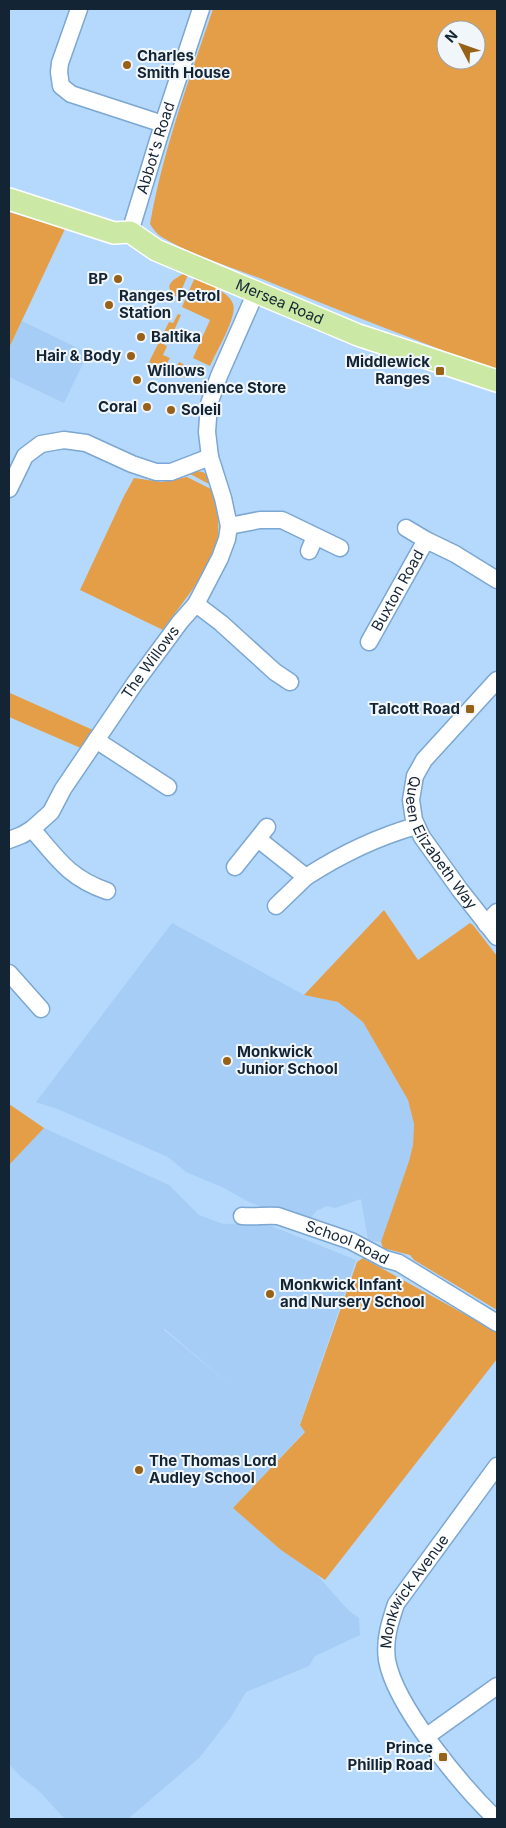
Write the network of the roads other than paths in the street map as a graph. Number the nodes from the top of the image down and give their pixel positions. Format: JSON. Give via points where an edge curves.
{"nodes":[{"id":1,"x":79,"y":9,"type":"edge"},
{"id":2,"x":201,"y":9,"type":"edge"},
{"id":3,"x":163,"y":124,"type":"junction"},
{"id":4,"x":9,"y":199,"type":"edge"},
{"id":5,"x":130,"y":232,"type":"junction"},
{"id":6,"x":256,"y":292,"type":"junction"},
{"id":7,"x":497,"y":382,"type":"edge"},
{"id":8,"x":210,"y":457,"type":"junction"},
{"id":9,"x":9,"y":489,"type":"edge"},
{"id":10,"x":228,"y":526,"type":"junction"},
{"id":11,"x":406,"y":528,"type":"dead end"},
{"id":12,"x":426,"y":540,"type":"junction"},
{"id":13,"x":340,"y":548,"type":"dead end"},
{"id":14,"x":497,"y":580,"type":"edge"},
{"id":15,"x":196,"y":604,"type":"junction"},
{"id":16,"x":369,"y":642,"type":"dead end"},
{"id":17,"x":497,"y":680,"type":"edge"},
{"id":18,"x":290,"y":682,"type":"dead end"},
{"id":19,"x":96,"y":740,"type":"junction"},
{"id":20,"x":168,"y":787,"type":"dead end"},
{"id":21,"x":416,"y":826,"type":"junction"},
{"id":22,"x":32,"y":829,"type":"junction"},
{"id":23,"x":9,"y":840,"type":"edge"},
{"id":24,"x":234,"y":867,"type":"dead end"},
{"id":25,"x":306,"y":877,"type":"junction"},
{"id":26,"x":107,"y":891,"type":"dead end"},
{"id":27,"x":276,"y":906,"type":"dead end"},
{"id":28,"x":492,"y":918,"type":"edge"},
{"id":29,"x":497,"y":937,"type":"edge"},
{"id":30,"x":12,"y":981,"type":"edge"},
{"id":31,"x":41,"y":1009,"type":"dead end"},
{"id":32,"x":242,"y":1216,"type":"dead end"},
{"id":33,"x":497,"y":1323,"type":"edge"},
{"id":34,"x":497,"y":1466,"type":"edge"},
{"id":35,"x":497,"y":1686,"type":"edge"},
{"id":36,"x":427,"y":1736,"type":"junction"},
{"id":37,"x":496,"y":1819,"type":"edge"}],
"edges":[{"from":1,"to":3,"type":"street","via":[[60,63],[62,86],[72,94]]},
{"from":2,"to":3,"type":"street","name":"Abbot's Road"},
{"from":3,"to":5,"type":"street","name":"Abbot's Road"},
{"from":4,"to":5,"type":"main road","via":[[114,233]]},
{"from":5,"to":6,"type":"main road","name":"Mersea Road","via":[[156,250]]},
{"from":6,"to":7,"type":"main road","name":"Mersea Road","via":[[358,335]]},
{"from":6,"to":8,"type":"street","name":"The Willows","via":[[210,404],[207,432]]},
{"from":8,"to":9,"type":"street","via":[[170,472],[156,472],[86,443],[64,440],[41,444],[25,456]]},
{"from":8,"to":10,"type":"street","name":"The Willows"},
{"from":10,"to":13,"type":"street","via":[[282,520],[312,544]]},
{"from":10,"to":15,"type":"street","name":"The Willows","via":[[220,558]]},
{"from":11,"to":12,"type":"street","name":"Buxton Road"},
{"from":12,"to":14,"type":"street","name":"Buxton Road"},
{"from":12,"to":16,"type":"street","name":"Buxton Road"},
{"from":15,"to":18,"type":"street","via":[[221,623],[269,675]]},
{"from":15,"to":19,"type":"street","name":"The Willows"},
{"from":17,"to":21,"type":"street","name":"Queen Elizabeth Way","via":[[424,760],[415,776],[411,800]]},
{"from":19,"to":20,"type":"street","via":[[156,773]]},
{"from":19,"to":22,"type":"street","name":"The Willows","via":[[51,812]]},
{"from":21,"to":25,"type":"street","via":[[376,839]]},
{"from":21,"to":28,"type":"street","name":"Queen Elizabeth Way","via":[[436,858]]},
{"from":22,"to":23,"type":"street","name":"The Willows"},
{"from":22,"to":26,"type":"street","via":[[70,872]]},
{"from":24,"to":25,"type":"street","via":[[262,833]]},
{"from":25,"to":27,"type":"street"},
{"from":28,"to":29,"type":"street","name":"Queen Elizabeth Way"},
{"from":30,"to":31,"type":"street"},
{"from":32,"to":33,"type":"street","name":"School Road","via":[[278,1216],[352,1241],[399,1264]]},
{"from":34,"to":36,"type":"street","name":"Monkwick Avenue","via":[[411,1582],[396,1604],[389,1624],[387,1661],[410,1713]]},
{"from":35,"to":36,"type":"street"},
{"from":36,"to":37,"type":"street","name":"Monkwick Avenue","via":[[475,1799]]}]}
